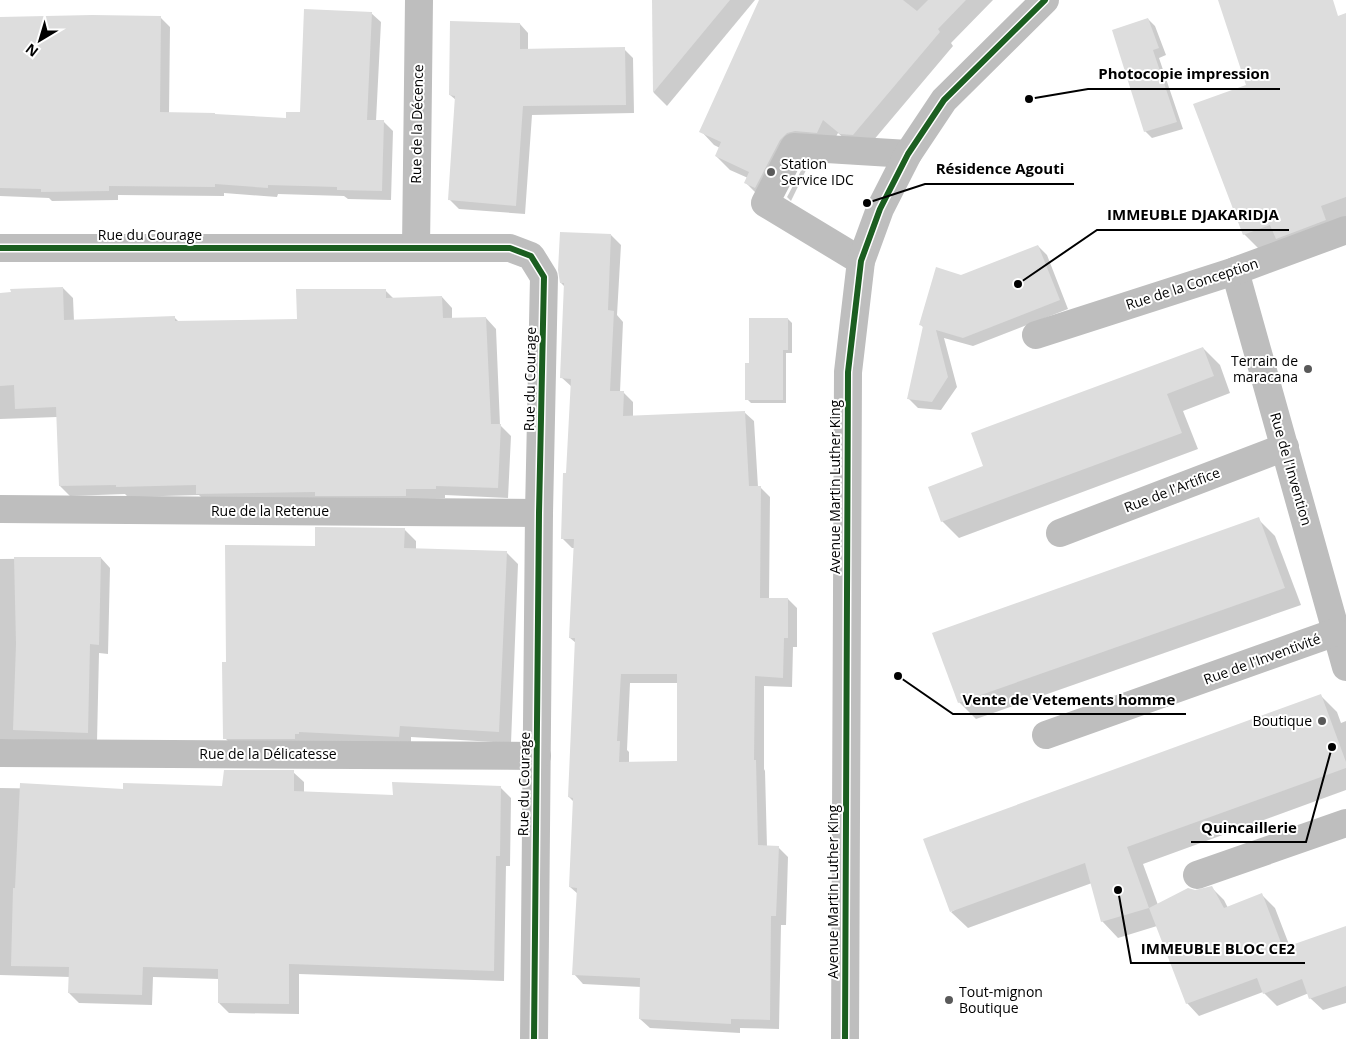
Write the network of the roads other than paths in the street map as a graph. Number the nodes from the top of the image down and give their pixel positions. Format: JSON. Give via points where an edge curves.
{"nodes":[{"id":1,"x":419,"y":0,"type":"edge"},
{"id":2,"x":1045,"y":0,"type":"edge"},
{"id":3,"x":908,"y":154,"type":"junction"},
{"id":4,"x":1346,"y":230,"type":"edge"},
{"id":5,"x":0,"y":248,"type":"edge"},
{"id":6,"x":416,"y":248,"type":"junction"},
{"id":7,"x":861,"y":260,"type":"junction"},
{"id":8,"x":1235,"y":271,"type":"junction"},
{"id":9,"x":1036,"y":335,"type":"dead end"},
{"id":10,"x":1285,"y":447,"type":"junction"},
{"id":11,"x":0,"y":509,"type":"edge"},
{"id":12,"x":540,"y":513,"type":"junction"},
{"id":13,"x":1060,"y":533,"type":"dead end"},
{"id":14,"x":1336,"y":632,"type":"junction"},
{"id":15,"x":1345,"y":662,"type":"edge"},
{"id":16,"x":1046,"y":736,"type":"dead end"},
{"id":17,"x":0,"y":753,"type":"edge"},
{"id":18,"x":537,"y":756,"type":"junction"},
{"id":19,"x":1346,"y":823,"type":"edge"},
{"id":20,"x":1197,"y":875,"type":"dead end"},
{"id":21,"x":534,"y":1039,"type":"edge"},
{"id":22,"x":845,"y":1039,"type":"edge"}],
"edges":[{"from":1,"to":6,"type":"street","name":"Rue de la Décence"},
{"from":2,"to":3,"type":"street","name":"Avenue Martin Luther King","via":[[944,100]]},
{"from":3,"to":7,"type":"street","name":"Avenue Martin Luther King","via":[[880,209]]},
{"from":3,"to":7,"type":"street","via":[[794,147],[765,203]]},
{"from":4,"to":8,"type":"street","name":"Rue de la Conception"},
{"from":5,"to":6,"type":"street","name":"Rue du Courage"},
{"from":6,"to":12,"type":"street","name":"Rue du Courage","via":[[510,248],[530,256],[544,277]]},
{"from":7,"to":22,"type":"street","name":"Avenue Martin Luther King","via":[[848,372]]},
{"from":8,"to":9,"type":"street","name":"Rue de la Conception"},
{"from":8,"to":10,"type":"street","name":"Rue de l'Invention"},
{"from":10,"to":13,"type":"street","name":"Rue de l'Artifice"},
{"from":10,"to":14,"type":"street","name":"Rue de l'Invention"},
{"from":11,"to":12,"type":"street","name":"Rue de la Retenue"},
{"from":12,"to":18,"type":"street","name":"Rue du Courage"},
{"from":14,"to":15,"type":"street","name":"Rue de l'Invention"},
{"from":14,"to":16,"type":"street","name":"Rue de l'Inventivité"},
{"from":17,"to":18,"type":"street","name":"Rue de la Délicatesse"},
{"from":18,"to":21,"type":"street","name":"Rue du Courage"},
{"from":19,"to":20,"type":"street"}]}
